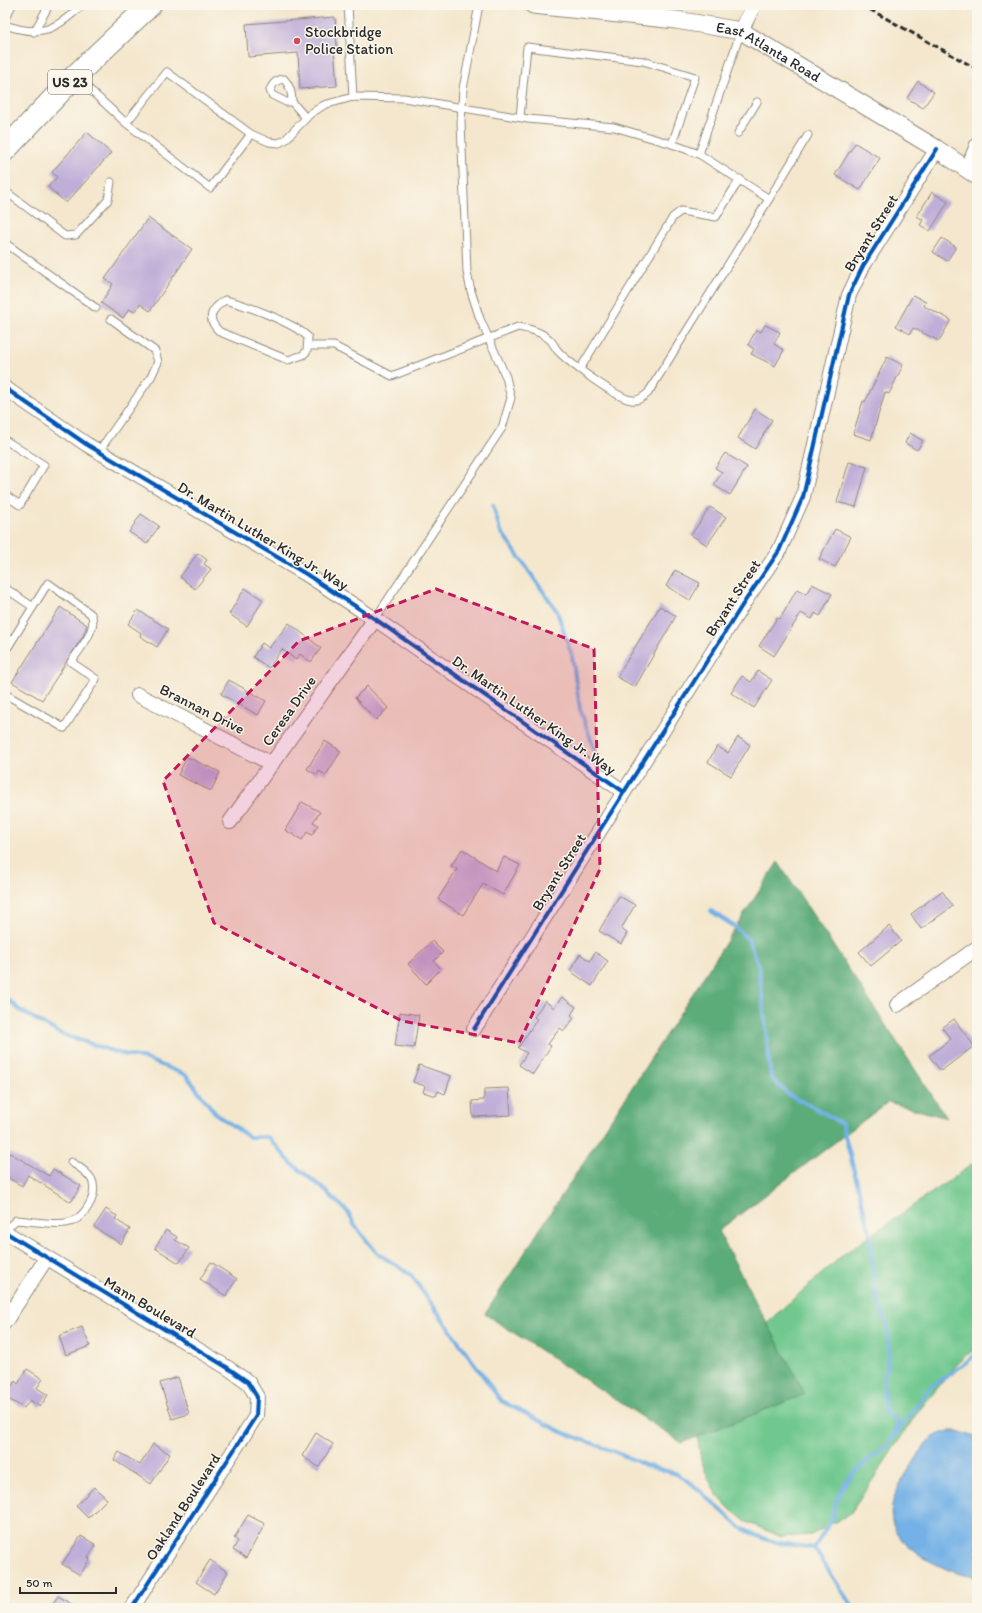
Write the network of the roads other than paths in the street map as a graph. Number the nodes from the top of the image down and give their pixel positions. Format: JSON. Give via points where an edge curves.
{"nodes":[{"id":1,"x":12,"y":5,"type":"edge"},
{"id":2,"x":49,"y":5,"type":"edge"},
{"id":3,"x":82,"y":5,"type":"edge"},
{"id":4,"x":150,"y":5,"type":"edge"},
{"id":5,"x":348,"y":5,"type":"edge"},
{"id":6,"x":478,"y":5,"type":"edge"},
{"id":7,"x":533,"y":5,"type":"edge"},
{"id":8,"x":754,"y":5,"type":"edge"},
{"id":9,"x":5,"y":18,"type":"edge"},
{"id":10,"x":5,"y":25,"type":"edge"},
{"id":11,"x":741,"y":31,"type":"junction"},
{"id":12,"x":34,"y":32,"type":"junction"},
{"id":13,"x":75,"y":76,"type":"junction"},
{"id":14,"x":353,"y":97,"type":"junction"},
{"id":15,"x":292,"y":102,"type":"dead end"},
{"id":16,"x":757,"y":102,"type":"dead end"},
{"id":17,"x":462,"y":109,"type":"junction"},
{"id":18,"x":520,"y":117,"type":"junction"},
{"id":19,"x":306,"y":118,"type":"junction"},
{"id":20,"x":126,"y":123,"type":"junction"},
{"id":21,"x":738,"y":133,"type":"dead end"},
{"id":22,"x":251,"y":134,"type":"junction"},
{"id":23,"x":808,"y":135,"type":"dead end"},
{"id":24,"x":672,"y":144,"type":"junction"},
{"id":25,"x":977,"y":145,"type":"edge"},
{"id":26,"x":937,"y":149,"type":"junction"},
{"id":27,"x":5,"y":150,"type":"edge"},
{"id":28,"x":699,"y":154,"type":"junction"},
{"id":29,"x":972,"y":173,"type":"edge"},
{"id":30,"x":740,"y":179,"type":"junction"},
{"id":31,"x":111,"y":182,"type":"dead end"},
{"id":32,"x":5,"y":191,"type":"edge"},
{"id":33,"x":769,"y":199,"type":"junction"},
{"id":34,"x":5,"y":243,"type":"edge"},
{"id":35,"x":96,"y":308,"type":"dead end"},
{"id":36,"x":111,"y":319,"type":"dead end"},
{"id":37,"x":488,"y":338,"type":"junction"},
{"id":38,"x":308,"y":346,"type":"junction"},
{"id":39,"x":580,"y":369,"type":"junction"},
{"id":40,"x":5,"y":388,"type":"edge"},
{"id":41,"x":5,"y":440,"type":"edge"},
{"id":42,"x":99,"y":451,"type":"junction"},
{"id":43,"x":5,"y":495,"type":"edge"},
{"id":44,"x":5,"y":588,"type":"edge"},
{"id":45,"x":33,"y":607,"type":"junction"},
{"id":46,"x":374,"y":619,"type":"junction"},
{"id":47,"x":6,"y":648,"type":"edge"},
{"id":48,"x":5,"y":694,"type":"edge"},
{"id":49,"x":138,"y":695,"type":"dead end"},
{"id":50,"x":272,"y":764,"type":"junction"},
{"id":51,"x":624,"y":792,"type":"junction"},
{"id":52,"x":230,"y":822,"type":"dead end"},
{"id":53,"x":977,"y":948,"type":"edge"},
{"id":54,"x":897,"y":1005,"type":"dead end"},
{"id":55,"x":474,"y":1029,"type":"dead end"},
{"id":56,"x":71,"y":1162,"type":"dead end"},
{"id":57,"x":5,"y":1231,"type":"edge"},
{"id":58,"x":46,"y":1259,"type":"junction"},
{"id":59,"x":5,"y":1322,"type":"edge"},
{"id":60,"x":254,"y":1420,"type":"joint"},
{"id":61,"x":132,"y":1608,"type":"edge"}],
"edges":[{"from":1,"to":9,"type":"lane"},
{"from":2,"to":12,"type":"lane"},
{"from":3,"to":12,"type":"lane","via":[[55,26]]},
{"from":4,"to":13,"type":"highway","number":"US 23"},
{"from":5,"to":14,"type":"lane"},
{"from":6,"to":17,"type":"lane","via":[[463,89]]},
{"from":7,"to":11,"type":"street","name":"East Atlanta Road","via":[[676,20]]},
{"from":8,"to":11,"type":"street"},
{"from":10,"to":12,"type":"lane"},
{"from":11,"to":26,"type":"street","name":"East Atlanta Road"},
{"from":11,"to":28,"type":"lane"},
{"from":13,"to":20,"type":"lane"},
{"from":13,"to":27,"type":"highway","number":"US 23"},
{"from":14,"to":17,"type":"lane","via":[[404,98]]},
{"from":14,"to":19,"type":"lane","via":[[324,105]]},
{"from":15,"to":19,"type":"lane"},
{"from":16,"to":21,"type":"lane"},
{"from":17,"to":18,"type":"lane"},
{"from":17,"to":37,"type":"lane","via":[[467,272]]},
{"from":18,"to":24,"type":"lane","via":[[614,127]]},
{"from":18,"to":24,"type":"lane","via":[[527,47],[643,61],[695,77]]},
{"from":19,"to":22,"type":"lane","via":[[279,143],[269,142]]},
{"from":20,"to":22,"type":"lane","via":[[167,72]]},
{"from":20,"to":22,"type":"lane","via":[[210,188]]},
{"from":23,"to":33,"type":"lane"},
{"from":24,"to":28,"type":"lane"},
{"from":25,"to":29,"type":"street"},
{"from":26,"to":29,"type":"street","name":"East Atlanta Road"},
{"from":26,"to":51,"type":"street","name":"Bryant Street","via":[[863,266],[849,295],[803,497],[779,551]]},
{"from":28,"to":30,"type":"lane"},
{"from":30,"to":33,"type":"lane"},
{"from":30,"to":39,"type":"lane","via":[[716,217],[681,211],[673,217]]},
{"from":31,"to":32,"type":"lane","via":[[108,200],[76,235],[65,236]]},
{"from":33,"to":39,"type":"lane","via":[[648,393],[640,399],[631,400]]},
{"from":34,"to":35,"type":"lane"},
{"from":36,"to":42,"type":"lane","via":[[155,351],[158,362],[151,377]]},
{"from":37,"to":38,"type":"lane","via":[[392,376],[334,346]]},
{"from":37,"to":39,"type":"lane","via":[[518,327],[528,328],[550,340],[558,351]]},
{"from":37,"to":46,"type":"lane","via":[[506,377],[511,398],[502,428]]},
{"from":38,"to":38,"type":"lane","via":[[308,337],[300,330],[225,300],[219,304],[211,319],[212,325],[220,332],[288,360],[303,356]]},
{"from":40,"to":42,"type":"street","name":"Dr. Martin Luther King Jr. Way"},
{"from":41,"to":43,"type":"lane","via":[[44,466],[20,505]]},
{"from":42,"to":46,"type":"street","name":"Dr. Martin Luther King Jr. Way","via":[[306,574]]},
{"from":44,"to":45,"type":"lane"},
{"from":45,"to":47,"type":"lane"},
{"from":45,"to":48,"type":"lane","via":[[48,583],[91,614],[94,625],[71,662],[96,679],[64,728]]},
{"from":46,"to":50,"type":"street","name":"Ceresa Drive"},
{"from":46,"to":51,"type":"street","name":"Dr. Martin Luther King Jr. Way"},
{"from":49,"to":50,"type":"street","name":"Brannan Drive"},
{"from":50,"to":52,"type":"street","name":"Ceresa Drive"},
{"from":51,"to":55,"type":"street","name":"Bryant Street"},
{"from":53,"to":54,"type":"street"},
{"from":56,"to":57,"type":"lane","via":[[88,1174],[93,1183],[93,1197],[81,1217],[67,1223],[16,1220]]},
{"from":57,"to":58,"type":"street","name":"Mann Boulevard"},
{"from":58,"to":59,"type":"street"},
{"from":58,"to":60,"type":"street","name":"Mann Boulevard","via":[[248,1382],[257,1397]]},
{"from":60,"to":61,"type":"street","name":"Oakland Boulevard"}]}
